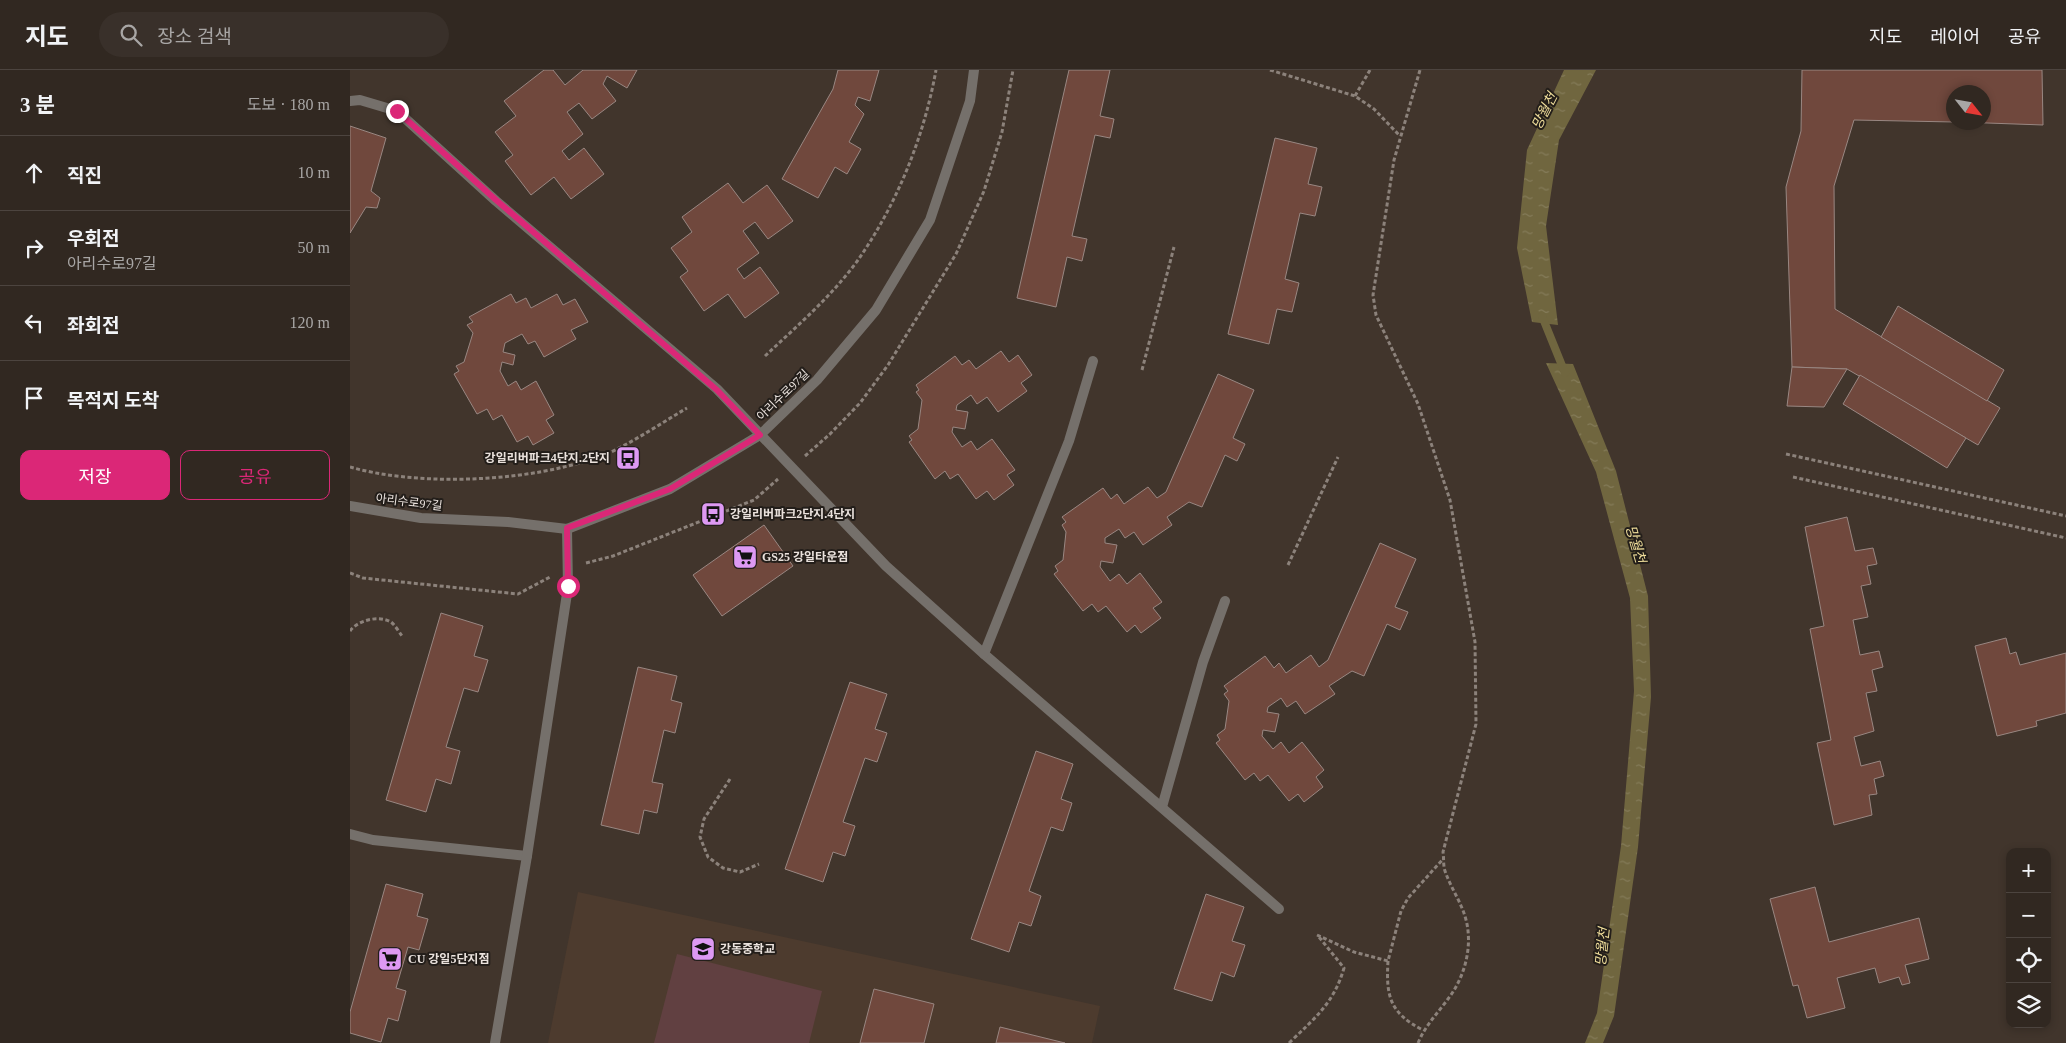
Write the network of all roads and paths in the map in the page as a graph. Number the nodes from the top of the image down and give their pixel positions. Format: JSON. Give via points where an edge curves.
{"nodes":[{"id":1,"x":936,"y":70,"type":"edge"},
{"id":2,"x":974,"y":70,"type":"edge"},
{"id":3,"x":1014,"y":70,"type":"edge"},
{"id":4,"x":1270,"y":70,"type":"edge"},
{"id":5,"x":1370,"y":70,"type":"edge"},
{"id":6,"x":1420,"y":70,"type":"edge"},
{"id":7,"x":1354,"y":96,"type":"junction"},
{"id":8,"x":350,"y":101,"type":"edge"},
{"id":9,"x":1400,"y":137,"type":"junction"},
{"id":10,"x":1174,"y":247,"type":"dead end"},
{"id":11,"x":765,"y":356,"type":"dead end"},
{"id":12,"x":1093,"y":361,"type":"dead end"},
{"id":13,"x":1142,"y":370,"type":"dead end"},
{"id":14,"x":687,"y":408,"type":"dead end"},
{"id":15,"x":760,"y":435,"type":"junction"},
{"id":16,"x":1786,"y":454,"type":"dead end"},
{"id":17,"x":1338,"y":456,"type":"dead end"},
{"id":18,"x":350,"y":467,"type":"edge"},
{"id":19,"x":791,"y":468,"type":"junction"},
{"id":20,"x":1793,"y":477,"type":"dead end"},
{"id":21,"x":350,"y":506,"type":"edge"},
{"id":22,"x":2066,"y":516,"type":"edge"},
{"id":23,"x":567,"y":528,"type":"junction"},
{"id":24,"x":2066,"y":538,"type":"edge"},
{"id":25,"x":1288,"y":565,"type":"dead end"},
{"id":26,"x":568,"y":568,"type":"junction"},
{"id":27,"x":350,"y":573,"type":"edge"},
{"id":28,"x":1226,"y":601,"type":"dead end"},
{"id":29,"x":350,"y":632,"type":"edge"},
{"id":30,"x":402,"y":636,"type":"dead end"},
{"id":31,"x":984,"y":654,"type":"junction"},
{"id":32,"x":730,"y":779,"type":"dead end"},
{"id":33,"x":1162,"y":807,"type":"junction"},
{"id":34,"x":350,"y":834,"type":"edge"},
{"id":35,"x":527,"y":856,"type":"junction"},
{"id":36,"x":1444,"y":858,"type":"junction"},
{"id":37,"x":759,"y":864,"type":"dead end"},
{"id":38,"x":1279,"y":909,"type":"dead end"},
{"id":39,"x":1388,"y":960,"type":"junction"},
{"id":40,"x":1423,"y":1030,"type":"junction"},
{"id":41,"x":494,"y":1043,"type":"edge"},
{"id":42,"x":1289,"y":1043,"type":"edge"},
{"id":43,"x":1418,"y":1043,"type":"edge"}],
"edges":[{"from":1,"to":11,"type":"path","via":[[913,155],[877,227],[857,260],[812,313]]},
{"from":2,"to":15,"type":"street","name":"아리수로97길","via":[[970,101],[930,220],[876,310],[817,380]]},
{"from":3,"to":19,"type":"path","via":[[1002,132],[984,192],[956,254],[888,365],[860,403]]},
{"from":4,"to":7,"type":"path"},
{"from":5,"to":7,"type":"path"},
{"from":6,"to":9,"type":"path"},
{"from":7,"to":9,"type":"path","via":[[1374,109]]},
{"from":8,"to":15,"type":"street","via":[[360,100],[397,111],[503,207],[717,390]]},
{"from":9,"to":36,"type":"path","via":[[1373,294],[1376,315],[1418,404],[1450,500],[1476,642],[1476,724]]},
{"from":10,"to":13,"type":"path"},
{"from":12,"to":31,"type":"street","via":[[1069,441]]},
{"from":14,"to":18,"type":"path","via":[[597,459],[553,470],[513,476],[435,479]]},
{"from":15,"to":19,"type":"street"},
{"from":15,"to":23,"type":"street","name":"아리수로97길","via":[[670,489]]},
{"from":16,"to":22,"type":"path"},
{"from":17,"to":25,"type":"path"},
{"from":19,"to":26,"type":"path","via":[[754,500],[613,556]]},
{"from":19,"to":31,"type":"street","via":[[886,566]]},
{"from":20,"to":24,"type":"path"},
{"from":21,"to":23,"type":"street","name":"아리수로97길","via":[[421,518]]},
{"from":23,"to":26,"type":"street"},
{"from":26,"to":27,"type":"path","via":[[518,594],[363,578]]},
{"from":26,"to":35,"type":"street","via":[[568,586]]},
{"from":28,"to":33,"type":"street","via":[[1203,662]]},
{"from":29,"to":30,"type":"path","via":[[371,618],[391,622]]},
{"from":31,"to":33,"type":"street"},
{"from":32,"to":37,"type":"path","via":[[704,819],[700,837],[708,857],[723,868],[740,872]]},
{"from":33,"to":38,"type":"street"},
{"from":34,"to":35,"type":"street","via":[[373,840]]},
{"from":35,"to":41,"type":"street"},
{"from":36,"to":39,"type":"path","via":[[1408,898],[1401,911]]},
{"from":36,"to":40,"type":"path","via":[[1444,870],[1461,900],[1468,924],[1469,953],[1462,976],[1449,998]]},
{"from":39,"to":40,"type":"path","via":[[1388,995],[1397,1010],[1411,1024]]},
{"from":39,"to":42,"type":"path","via":[[1354,952],[1317,935],[1344,968],[1338,989],[1323,1010]]},
{"from":40,"to":43,"type":"path"}]}
